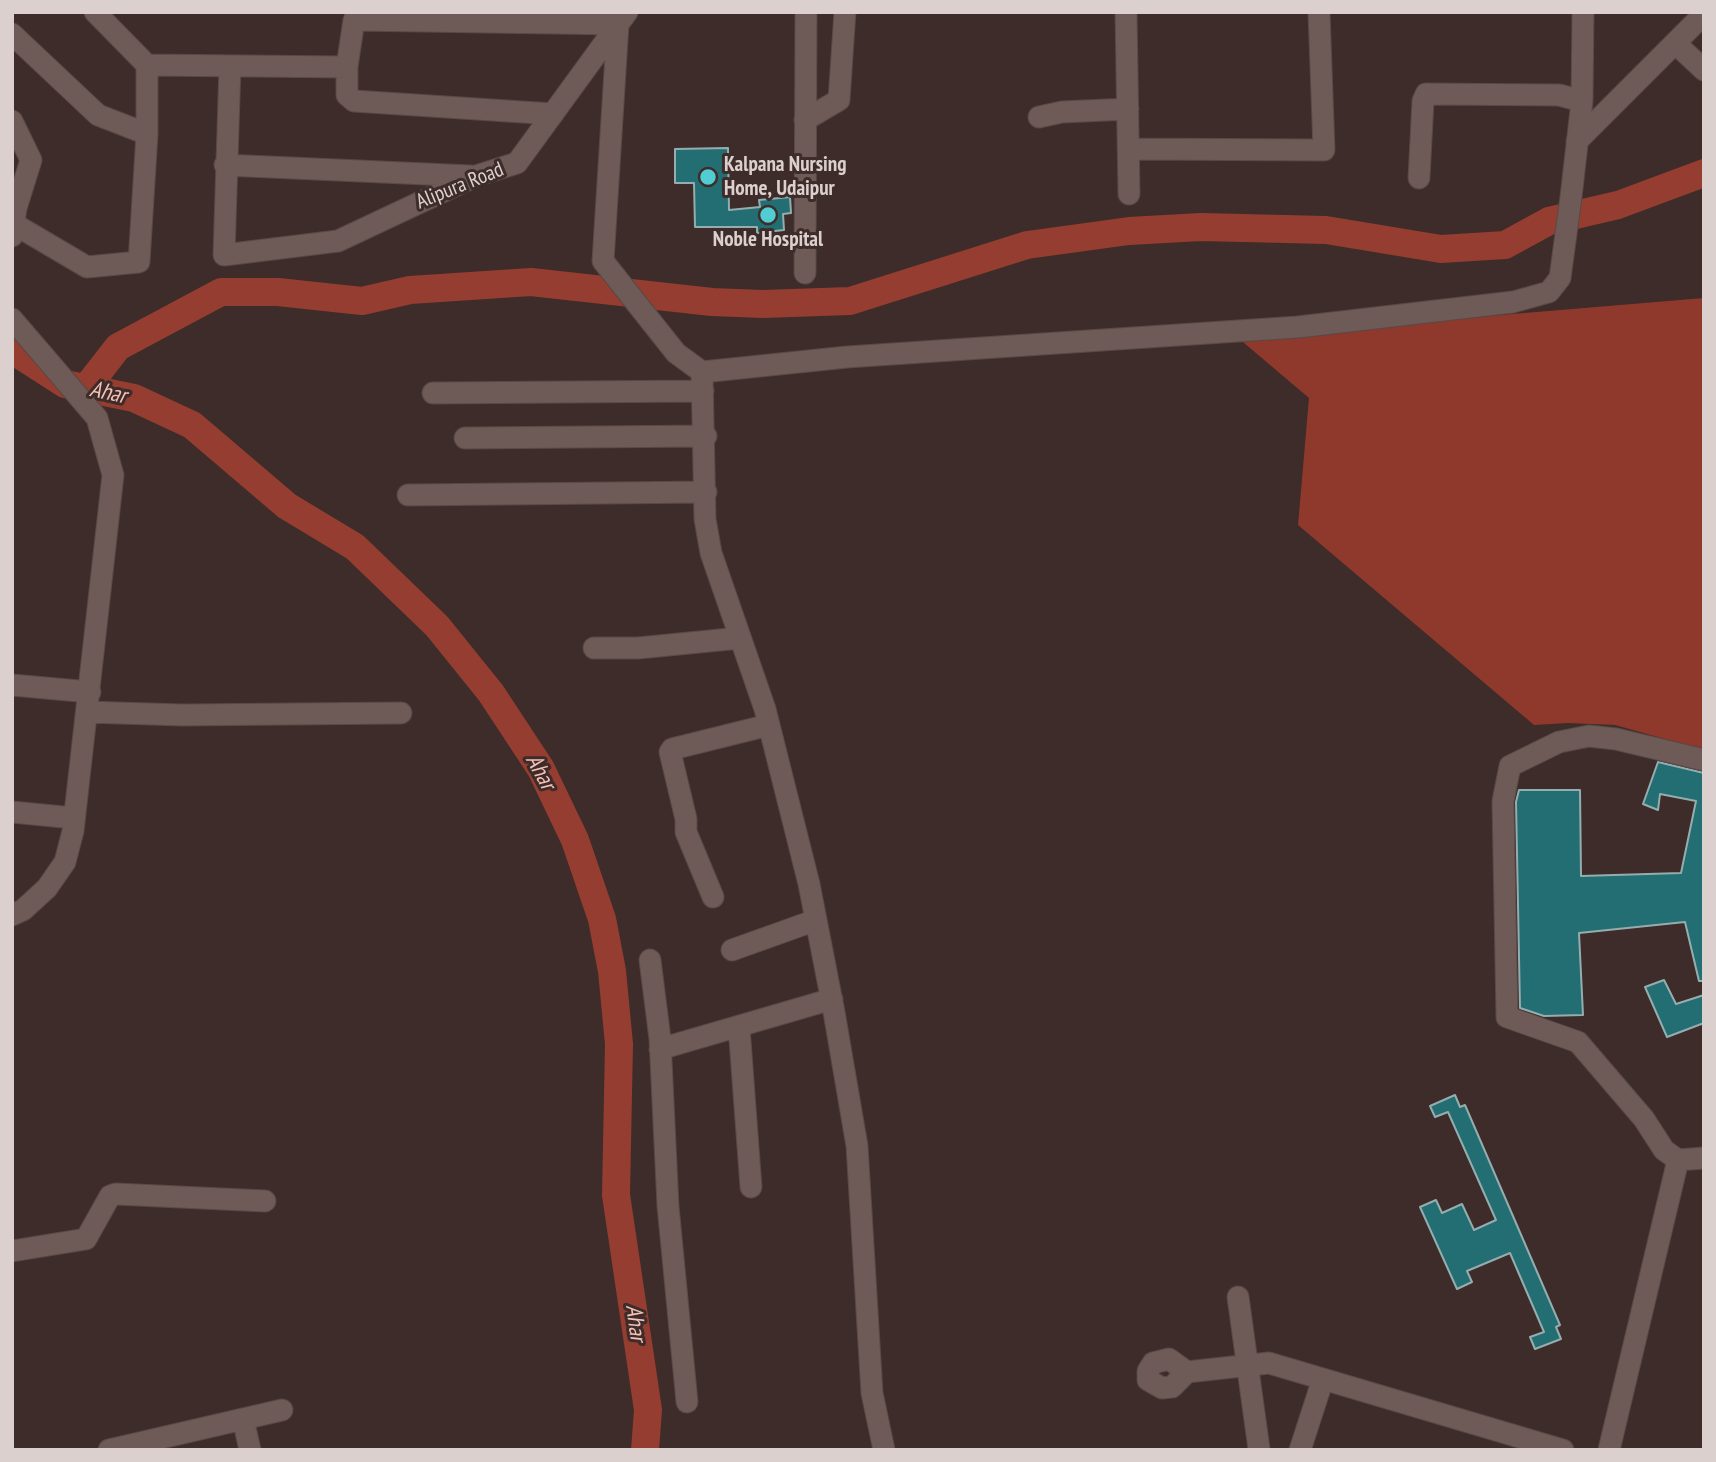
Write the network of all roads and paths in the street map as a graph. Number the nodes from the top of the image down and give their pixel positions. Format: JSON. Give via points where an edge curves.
{"nodes":[{"id":1,"x":806,"y":12,"type":"edge"},
{"id":2,"x":845,"y":12,"type":"edge"},
{"id":3,"x":1126,"y":12,"type":"edge"},
{"id":4,"x":1319,"y":12,"type":"edge"},
{"id":5,"x":1583,"y":12,"type":"edge"},
{"id":6,"x":1704,"y":14,"type":"edge"},
{"id":7,"x":102,"y":15,"type":"edge"},
{"id":8,"x":350,"y":15,"type":"edge"},
{"id":9,"x":622,"y":18,"type":"edge"},
{"id":10,"x":12,"y":34,"type":"edge"},
{"id":11,"x":1675,"y":43,"type":"junction"},
{"id":12,"x":148,"y":65,"type":"junction"},
{"id":13,"x":230,"y":66,"type":"junction"},
{"id":14,"x":347,"y":67,"type":"junction"},
{"id":15,"x":1704,"y":70,"type":"edge"},
{"id":16,"x":1582,"y":101,"type":"junction"},
{"id":17,"x":1128,"y":109,"type":"junction"},
{"id":18,"x":553,"y":114,"type":"junction"},
{"id":19,"x":1039,"y":117,"type":"dead end"},
{"id":20,"x":806,"y":120,"type":"junction"},
{"id":21,"x":12,"y":121,"type":"edge"},
{"id":22,"x":147,"y":134,"type":"junction"},
{"id":23,"x":1577,"y":141,"type":"junction"},
{"id":24,"x":1129,"y":149,"type":"junction"},
{"id":25,"x":225,"y":164,"type":"junction"},
{"id":26,"x":476,"y":176,"type":"junction"},
{"id":27,"x":1419,"y":178,"type":"dead end"},
{"id":28,"x":1129,"y":194,"type":"dead end"},
{"id":29,"x":13,"y":230,"type":"edge"},
{"id":30,"x":805,"y":273,"type":"dead end"},
{"id":31,"x":12,"y":319,"type":"edge"},
{"id":32,"x":703,"y":382,"type":"junction"},
{"id":33,"x":433,"y":393,"type":"dead end"},
{"id":34,"x":706,"y":436,"type":"junction"},
{"id":35,"x":466,"y":438,"type":"dead end"},
{"id":36,"x":706,"y":492,"type":"junction"},
{"id":37,"x":408,"y":495,"type":"dead end"},
{"id":38,"x":740,"y":638,"type":"junction"},
{"id":39,"x":594,"y":648,"type":"dead end"},
{"id":40,"x":12,"y":685,"type":"edge"},
{"id":41,"x":88,"y":702,"type":"junction"},
{"id":42,"x":401,"y":713,"type":"dead end"},
{"id":43,"x":769,"y":725,"type":"junction"},
{"id":44,"x":1704,"y":760,"type":"edge"},
{"id":45,"x":12,"y":812,"type":"edge"},
{"id":46,"x":74,"y":818,"type":"junction"},
{"id":47,"x":713,"y":897,"type":"dead end"},
{"id":48,"x":12,"y":915,"type":"edge"},
{"id":49,"x":816,"y":920,"type":"junction"},
{"id":50,"x":732,"y":950,"type":"dead end"},
{"id":51,"x":650,"y":960,"type":"dead end"},
{"id":52,"x":832,"y":999,"type":"junction"},
{"id":53,"x":739,"y":1027,"type":"junction"},
{"id":54,"x":660,"y":1049,"type":"junction"},
{"id":55,"x":1704,"y":1158,"type":"edge"},
{"id":56,"x":1678,"y":1160,"type":"junction"},
{"id":57,"x":751,"y":1187,"type":"dead end"},
{"id":58,"x":265,"y":1200,"type":"dead end"},
{"id":59,"x":12,"y":1251,"type":"edge"},
{"id":60,"x":1238,"y":1297,"type":"dead end"},
{"id":61,"x":1248,"y":1365,"type":"junction"},
{"id":62,"x":1187,"y":1372,"type":"dead end"},
{"id":63,"x":1323,"y":1379,"type":"junction"},
{"id":64,"x":687,"y":1402,"type":"dead end"},
{"id":65,"x":282,"y":1409,"type":"dead end"},
{"id":66,"x":243,"y":1419,"type":"junction"},
{"id":67,"x":150,"y":1445,"type":"edge"},
{"id":68,"x":1259,"y":1448,"type":"edge"},
{"id":69,"x":109,"y":1450,"type":"edge"},
{"id":70,"x":250,"y":1450,"type":"edge"},
{"id":71,"x":884,"y":1450,"type":"edge"},
{"id":72,"x":1300,"y":1450,"type":"edge"},
{"id":73,"x":1563,"y":1450,"type":"edge"},
{"id":74,"x":1609,"y":1450,"type":"edge"}],
"edges":[{"from":1,"to":20,"type":"street"},
{"from":2,"to":20,"type":"street","via":[[839,100]]},
{"from":3,"to":17,"type":"street"},
{"from":4,"to":24,"type":"street","via":[[1324,150]]},
{"from":5,"to":16,"type":"street"},
{"from":6,"to":11,"type":"street"},
{"from":7,"to":12,"type":"street"},
{"from":8,"to":9,"type":"street"},
{"from":8,"to":14,"type":"street"},
{"from":9,"to":18,"type":"street","name":"Alipura Road"},
{"from":9,"to":32,"type":"street","via":[[603,261]]},
{"from":10,"to":22,"type":"street","via":[[98,115]]},
{"from":11,"to":15,"type":"street"},
{"from":11,"to":23,"type":"street"},
{"from":12,"to":13,"type":"street"},
{"from":12,"to":22,"type":"street"},
{"from":13,"to":14,"type":"street"},
{"from":13,"to":25,"type":"street"},
{"from":14,"to":18,"type":"street","via":[[347,95],[354,100]]},
{"from":16,"to":23,"type":"street"},
{"from":16,"to":27,"type":"street","via":[[1559,95],[1426,94]]},
{"from":17,"to":19,"type":"street"},
{"from":17,"to":24,"type":"street"},
{"from":18,"to":26,"type":"street","name":"Alipura Road","via":[[517,163]]},
{"from":20,"to":30,"type":"street"},
{"from":21,"to":29,"type":"street","via":[[31,160]]},
{"from":22,"to":29,"type":"street","via":[[139,262],[87,267]]},
{"from":23,"to":32,"type":"street","via":[[1560,278],[1549,292],[1513,302],[1298,327],[847,356]]},
{"from":24,"to":28,"type":"street"},
{"from":25,"to":26,"type":"street"},
{"from":25,"to":26,"type":"street","name":"Alipura Road","via":[[224,255],[338,241]]},
{"from":31,"to":41,"type":"street","via":[[97,418],[113,475]]},
{"from":32,"to":33,"type":"street"},
{"from":32,"to":34,"type":"street"},
{"from":34,"to":35,"type":"street"},
{"from":34,"to":36,"type":"street"},
{"from":36,"to":37,"type":"street"},
{"from":36,"to":38,"type":"street","via":[[710,554]]},
{"from":38,"to":39,"type":"street"},
{"from":38,"to":43,"type":"street"},
{"from":40,"to":41,"type":"street"},
{"from":41,"to":42,"type":"street","via":[[183,715]]},
{"from":41,"to":46,"type":"street"},
{"from":43,"to":47,"type":"street","via":[[670,752],[686,832]]},
{"from":43,"to":49,"type":"street"},
{"from":44,"to":56,"type":"street","via":[[1616,739],[1589,736],[1559,742],[1510,766],[1503,802],[1507,1017],[1578,1042],[1644,1119],[1664,1150]]},
{"from":45,"to":46,"type":"street"},
{"from":46,"to":48,"type":"street","via":[[65,862],[47,888]]},
{"from":49,"to":50,"type":"street"},
{"from":49,"to":52,"type":"street"},
{"from":51,"to":54,"type":"street"},
{"from":52,"to":53,"type":"street"},
{"from":52,"to":71,"type":"street","via":[[857,1146],[872,1393]]},
{"from":53,"to":54,"type":"street"},
{"from":53,"to":57,"type":"street"},
{"from":54,"to":64,"type":"street","via":[[668,1206]]},
{"from":55,"to":56,"type":"street"},
{"from":56,"to":74,"type":"street"},
{"from":58,"to":59,"type":"street","via":[[116,1194],[110,1196],[86,1239]]},
{"from":60,"to":61,"type":"street"},
{"from":61,"to":62,"type":"street"},
{"from":61,"to":63,"type":"street","via":[[1269,1363]]},
{"from":61,"to":68,"type":"street"},
{"from":63,"to":72,"type":"street"},
{"from":63,"to":73,"type":"street"},
{"from":65,"to":66,"type":"street"},
{"from":66,"to":67,"type":"street"},
{"from":66,"to":70,"type":"street"},
{"from":67,"to":69,"type":"street"}]}
